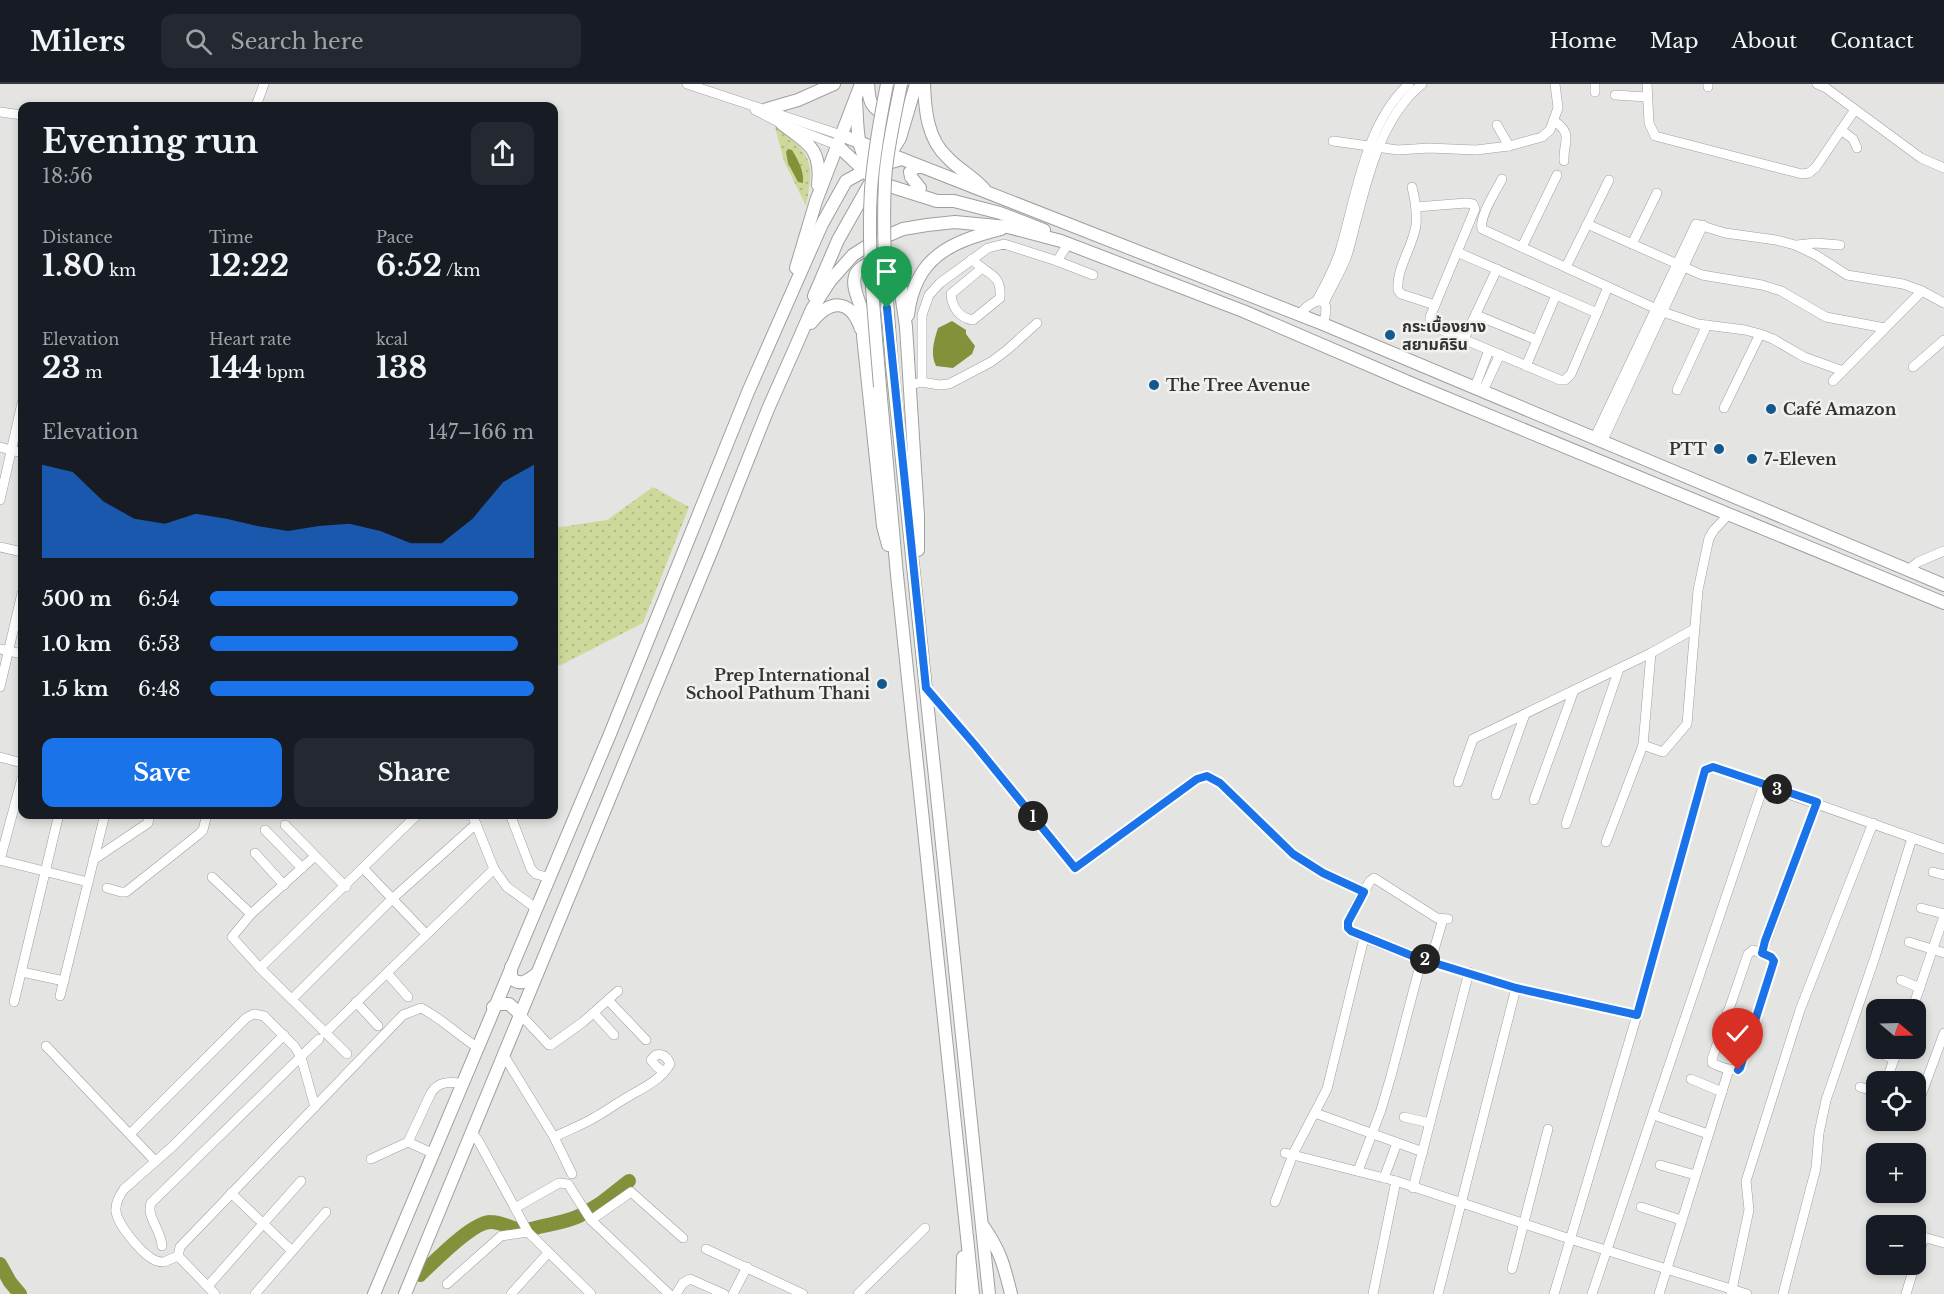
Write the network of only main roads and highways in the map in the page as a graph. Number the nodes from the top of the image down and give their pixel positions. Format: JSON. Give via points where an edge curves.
{"nodes":[{"id":1,"x":834,"y":84,"type":"edge"},
{"id":2,"x":861,"y":84,"type":"edge"},
{"id":3,"x":868,"y":84,"type":"edge"},
{"id":4,"x":887,"y":84,"type":"edge"},
{"id":5,"x":901,"y":84,"type":"edge"},
{"id":6,"x":916,"y":84,"type":"edge"},
{"id":7,"x":924,"y":84,"type":"edge"},
{"id":8,"x":856,"y":98,"type":"junction"},
{"id":9,"x":911,"y":104,"type":"junction"},
{"id":10,"x":767,"y":109,"type":"road end"},
{"id":11,"x":782,"y":124,"type":"road end"},
{"id":12,"x":846,"y":141,"type":"junction"},
{"id":13,"x":880,"y":167,"type":"junction"},
{"id":14,"x":922,"y":167,"type":"junction"},
{"id":15,"x":920,"y":188,"type":"junction"},
{"id":16,"x":986,"y":191,"type":"junction"},
{"id":17,"x":816,"y":201,"type":"junction"},
{"id":18,"x":954,"y":201,"type":"junction"},
{"id":19,"x":1008,"y":227,"type":"junction"},
{"id":20,"x":1064,"y":242,"type":"junction"},
{"id":21,"x":819,"y":281,"type":"junction"},
{"id":22,"x":796,"y":284,"type":"junction"},
{"id":23,"x":788,"y":302,"type":"junction"},
{"id":24,"x":906,"y":327,"type":"junction"},
{"id":25,"x":864,"y":336,"type":"junction"},
{"id":26,"x":795,"y":348,"type":"junction"},
{"id":27,"x":1802,"y":524,"type":"junction"},
{"id":28,"x":1795,"y":541,"type":"junction"},
{"id":29,"x":897,"y":575,"type":"junction"},
{"id":30,"x":1944,"y":585,"type":"edge"},
{"id":31,"x":917,"y":603,"type":"junction"},
{"id":32,"x":1944,"y":603,"type":"edge"},
{"id":33,"x":511,"y":968,"type":"junction"},
{"id":34,"x":535,"y":975,"type":"junction"},
{"id":35,"x":493,"y":1007,"type":"junction"},
{"id":36,"x":520,"y":1014,"type":"junction"},
{"id":37,"x":982,"y":1225,"type":"junction"},
{"id":38,"x":966,"y":1270,"type":"junction"},
{"id":39,"x":374,"y":1294,"type":"edge"},
{"id":40,"x":405,"y":1294,"type":"edge"},
{"id":41,"x":962,"y":1294,"type":"edge"},
{"id":42,"x":973,"y":1294,"type":"edge"},
{"id":43,"x":989,"y":1294,"type":"edge"},
{"id":44,"x":1011,"y":1294,"type":"edge"}],
"edges":[{"from":1,"to":10,"type":"main road"},
{"from":2,"to":8,"type":"main road"},
{"from":3,"to":9,"type":"main road","via":[[871,103],[882,112],[899,114]]},
{"from":4,"to":29,"type":"main road","bridge":true,"via":[[871,190],[871,246]]},
{"from":5,"to":31,"type":"main road","bridge":true,"via":[[885,181],[886,285]]},
{"from":6,"to":9,"type":"main road"},
{"from":7,"to":16,"type":"main road","via":[[926,119],[939,148]]},
{"from":8,"to":12,"type":"main road"},
{"from":8,"to":12,"type":"main road"},
{"from":9,"to":12,"type":"main road","via":[[889,130]]},
{"from":9,"to":13,"type":"main road","via":[[900,138]]},
{"from":11,"to":17,"type":"main road","via":[[806,141],[815,153],[819,166]]},
{"from":12,"to":13,"type":"main road"},
{"from":12,"to":13,"type":"main road"},
{"from":12,"to":13,"type":"main road"},
{"from":12,"to":17,"type":"main road"},
{"from":13,"to":14,"type":"main road"},
{"from":13,"to":15,"type":"main road"},
{"from":13,"to":18,"type":"main road","via":[[937,201]]},
{"from":13,"to":21,"type":"main road","via":[[863,181]]},
{"from":13,"to":22,"type":"main road","via":[[853,176],[842,187]]},
{"from":14,"to":15,"type":"main road","via":[[910,172]]},
{"from":14,"to":16,"type":"main road"},
{"from":15,"to":18,"type":"main road"},
{"from":16,"to":27,"type":"main road","via":[[1323,324]]},
{"from":17,"to":23,"type":"main road"},
{"from":18,"to":20,"type":"main road","via":[[1000,213]]},
{"from":19,"to":20,"type":"main road"},
{"from":19,"to":24,"type":"main road","via":[[969,237],[941,252],[923,271],[913,290]]},
{"from":19,"to":26,"type":"main road","via":[[955,222],[927,225],[903,229],[861,249],[820,294]]},
{"from":20,"to":28,"type":"main road","via":[[1243,311]]},
{"from":21,"to":22,"type":"main road","via":[[812,274]]},
{"from":21,"to":26,"type":"main road"},
{"from":22,"to":23,"type":"main road"},
{"from":23,"to":33,"type":"main road"},
{"from":24,"to":25,"type":"main road","via":[[896,264],[880,258],[858,270],[855,276]]},
{"from":24,"to":31,"type":"main road","via":[[916,384]]},
{"from":25,"to":26,"type":"main road","via":[[848,308],[831,305],[820,312]]},
{"from":25,"to":29,"type":"main road","via":[[883,526]]},
{"from":26,"to":34,"type":"main road"},
{"from":27,"to":28,"type":"main road"},
{"from":27,"to":30,"type":"main road"},
{"from":28,"to":32,"type":"main road"},
{"from":29,"to":38,"type":"main road","via":[[966,1226]]},
{"from":31,"to":37,"type":"main road"},
{"from":33,"to":34,"type":"main road","via":[[518,983]]},
{"from":33,"to":35,"type":"main road"},
{"from":34,"to":36,"type":"main road"},
{"from":35,"to":36,"type":"main road","via":[[509,1004]]},
{"from":35,"to":39,"type":"main road"},
{"from":36,"to":40,"type":"main road"},
{"from":37,"to":43,"type":"main road"},
{"from":37,"to":44,"type":"main road","via":[[1003,1261]]},
{"from":38,"to":41,"type":"main road"},
{"from":38,"to":42,"type":"main road"}]}
